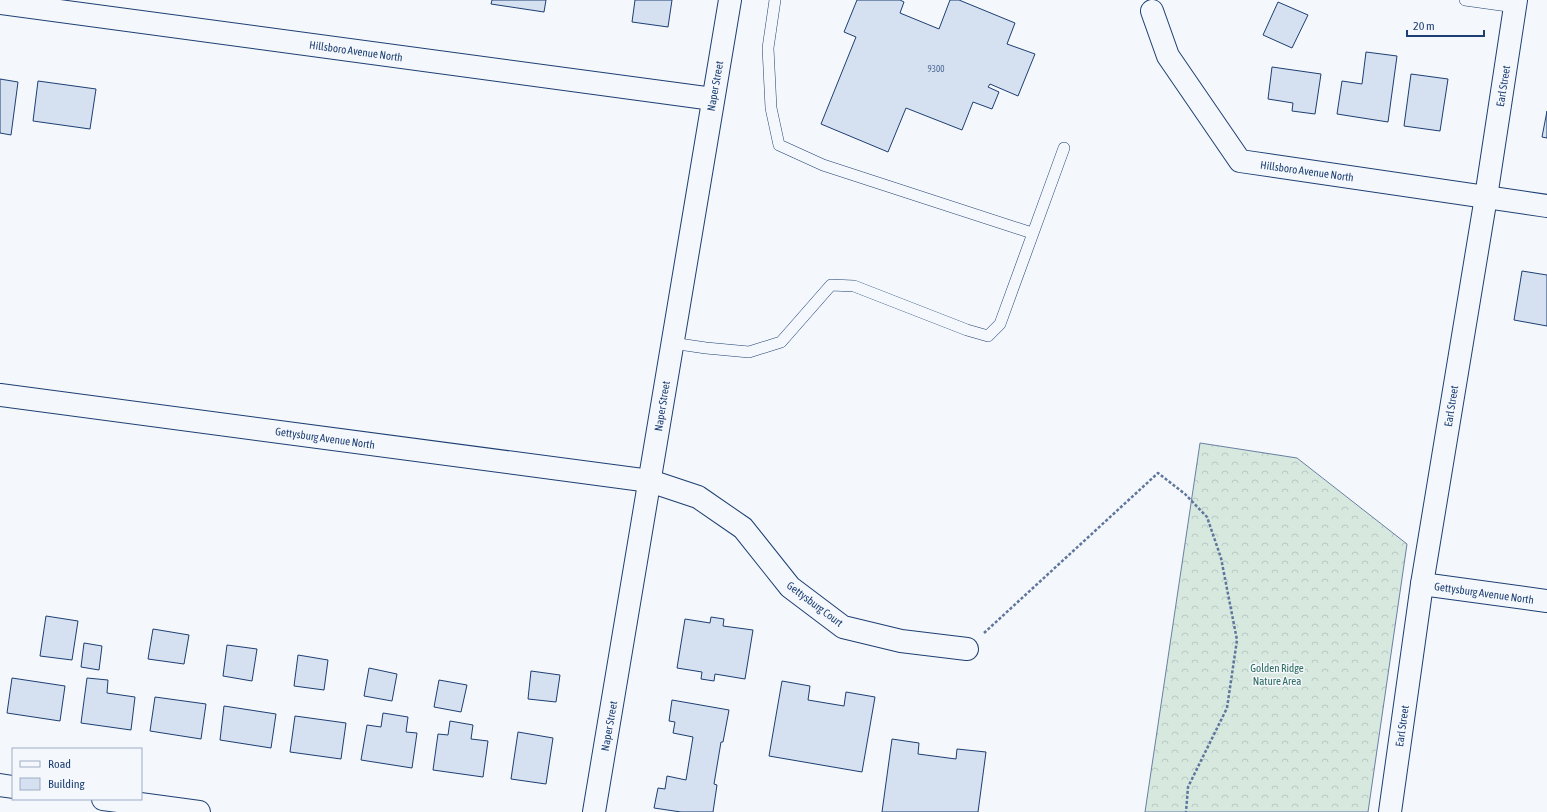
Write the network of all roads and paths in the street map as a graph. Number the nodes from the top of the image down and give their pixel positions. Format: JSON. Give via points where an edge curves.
{"nodes":[{"id":1,"x":730,"y":0,"type":"edge"},
{"id":2,"x":775,"y":0,"type":"edge"},
{"id":3,"x":1465,"y":0,"type":"edge"},
{"id":4,"x":0,"y":3,"type":"edge"},
{"id":5,"x":1516,"y":3,"type":"edge"},
{"id":6,"x":1155,"y":6,"type":"edge"},
{"id":7,"x":713,"y":99,"type":"junction"},
{"id":8,"x":1064,"y":148,"type":"dead end"},
{"id":9,"x":1486,"y":197,"type":"junction"},
{"id":10,"x":1547,"y":206,"type":"edge"},
{"id":11,"x":1032,"y":233,"type":"junction"},
{"id":12,"x":672,"y":343,"type":"junction"},
{"id":13,"x":0,"y":395,"type":"edge"},
{"id":14,"x":650,"y":481,"type":"junction"},
{"id":15,"x":1422,"y":584,"type":"junction"},
{"id":16,"x":1547,"y":601,"type":"edge"},
{"id":17,"x":967,"y":649,"type":"joint"},
{"id":18,"x":0,"y":785,"type":"edge"},
{"id":19,"x":12,"y":787,"type":"edge"},
{"id":20,"x":110,"y":800,"type":"edge"},
{"id":21,"x":199,"y":812,"type":"edge"},
{"id":22,"x":594,"y":812,"type":"edge"},
{"id":23,"x":1186,"y":812,"type":"edge"},
{"id":24,"x":1390,"y":812,"type":"edge"}],
"edges":[{"from":1,"to":7,"type":"street","name":"Naper Street"},
{"from":2,"to":11,"type":"lane","via":[[768,48],[771,108],[779,145],[823,165]]},
{"from":3,"to":5,"type":"lane"},
{"from":4,"to":7,"type":"street","name":"Hillsboro Avenue North"},
{"from":5,"to":9,"type":"street","name":"Earl Street"},
{"from":6,"to":9,"type":"street","name":"Hillsboro Avenue North","via":[[1168,56],[1240,161]]},
{"from":7,"to":12,"type":"street","name":"Naper Street"},
{"from":8,"to":11,"type":"lane"},
{"from":9,"to":10,"type":"street","name":"Hillsboro Avenue North"},
{"from":9,"to":15,"type":"street","name":"Earl Street"},
{"from":11,"to":12,"type":"lane","via":[[1000,324],[988,336],[854,286],[831,285],[781,342],[749,352]]},
{"from":12,"to":14,"type":"street","name":"Naper Street"},
{"from":13,"to":14,"type":"street","name":"Gettysburg Avenue North"},
{"from":14,"to":17,"type":"street","name":"Gettysburg Court","via":[[698,497],[743,528],[790,587],[843,627],[901,641]]},
{"from":14,"to":22,"type":"street","name":"Naper Street"},
{"from":15,"to":16,"type":"street","name":"Gettysburg Avenue North"},
{"from":15,"to":24,"type":"street","name":"Earl Street"},
{"from":17,"to":23,"type":"path","via":[[1158,473],[1169,481],[1207,516],[1221,558],[1237,640],[1227,708],[1188,787]]},
{"from":18,"to":19,"type":"street"},
{"from":20,"to":21,"type":"street"}]}
